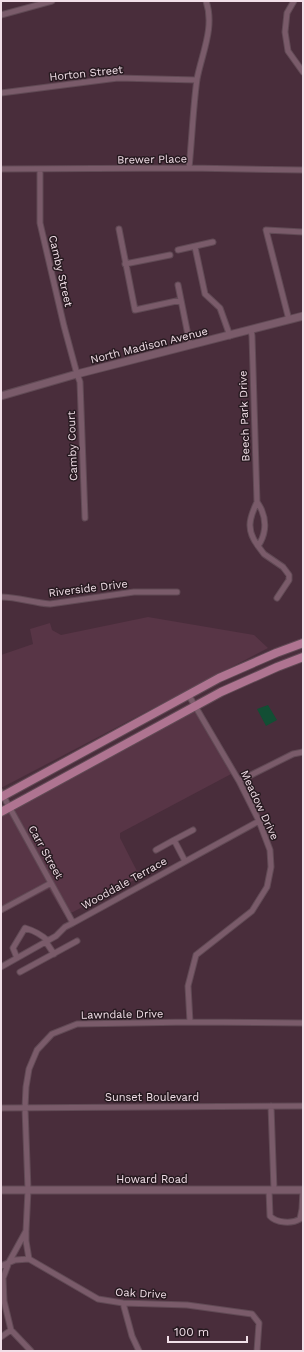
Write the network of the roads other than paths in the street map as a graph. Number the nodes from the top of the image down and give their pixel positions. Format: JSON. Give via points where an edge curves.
{"nodes":[{"id":1,"x":52,"y":1,"type":"edge"},
{"id":2,"x":206,"y":1,"type":"edge"},
{"id":3,"x":294,"y":1,"type":"edge"},
{"id":4,"x":1,"y":15,"type":"edge"},
{"id":5,"x":303,"y":72,"type":"edge"},
{"id":6,"x":197,"y":80,"type":"junction"},
{"id":7,"x":1,"y":93,"type":"edge"},
{"id":8,"x":189,"y":168,"type":"junction"},
{"id":9,"x":1,"y":169,"type":"edge"},
{"id":10,"x":40,"y":170,"type":"junction"},
{"id":11,"x":303,"y":170,"type":"edge"},
{"id":12,"x":119,"y":229,"type":"dead end"},
{"id":13,"x":303,"y":232,"type":"edge"},
{"id":14,"x":213,"y":242,"type":"dead end"},
{"id":15,"x":195,"y":247,"type":"junction"},
{"id":16,"x":178,"y":250,"type":"dead end"},
{"id":17,"x":170,"y":255,"type":"dead end"},
{"id":18,"x":125,"y":264,"type":"junction"},
{"id":19,"x":178,"y":285,"type":"dead end"},
{"id":20,"x":181,"y":300,"type":"junction"},
{"id":21,"x":303,"y":316,"type":"edge"},
{"id":22,"x":289,"y":320,"type":"junction"},
{"id":23,"x":251,"y":330,"type":"junction"},
{"id":24,"x":230,"y":336,"type":"junction"},
{"id":25,"x":190,"y":345,"type":"junction"},
{"id":26,"x":77,"y":374,"type":"junction"},
{"id":27,"x":1,"y":396,"type":"edge"},
{"id":28,"x":257,"y":502,"type":"junction"},
{"id":29,"x":85,"y":518,"type":"dead end"},
{"id":30,"x":258,"y":546,"type":"junction"},
{"id":31,"x":177,"y":592,"type":"dead end"},
{"id":32,"x":1,"y":597,"type":"edge"},
{"id":33,"x":277,"y":598,"type":"dead end"},
{"id":34,"x":303,"y":643,"type":"edge"},
{"id":35,"x":303,"y":657,"type":"edge"},
{"id":36,"x":188,"y":694,"type":"junction"},
{"id":37,"x":196,"y":706,"type":"junction"},
{"id":38,"x":303,"y":752,"type":"edge"},
{"id":39,"x":239,"y":781,"type":"junction"},
{"id":40,"x":2,"y":795,"type":"edge"},
{"id":41,"x":10,"y":807,"type":"junction"},
{"id":42,"x":1,"y":812,"type":"edge"},
{"id":43,"x":259,"y":821,"type":"junction"},
{"id":44,"x":193,"y":830,"type":"dead end"},
{"id":45,"x":174,"y":840,"type":"junction"},
{"id":46,"x":156,"y":850,"type":"dead end"},
{"id":47,"x":185,"y":861,"type":"junction"},
{"id":48,"x":51,"y":883,"type":"junction"},
{"id":49,"x":1,"y":910,"type":"edge"},
{"id":50,"x":73,"y":923,"type":"junction"},
{"id":51,"x":47,"y":941,"type":"junction"},
{"id":52,"x":77,"y":941,"type":"dead end"},
{"id":53,"x":54,"y":954,"type":"junction"},
{"id":54,"x":17,"y":958,"type":"junction"},
{"id":55,"x":1,"y":967,"type":"edge"},
{"id":56,"x":20,"y":972,"type":"dead end"},
{"id":57,"x":190,"y":1022,"type":"junction"},
{"id":58,"x":303,"y":1023,"type":"edge"},
{"id":59,"x":271,"y":1106,"type":"junction"},
{"id":60,"x":303,"y":1106,"type":"edge"},
{"id":61,"x":1,"y":1108,"type":"edge"},
{"id":62,"x":25,"y":1108,"type":"junction"},
{"id":63,"x":1,"y":1190,"type":"edge"},
{"id":64,"x":28,"y":1190,"type":"junction"},
{"id":65,"x":271,"y":1190,"type":"junction"},
{"id":66,"x":303,"y":1190,"type":"edge"},
{"id":67,"x":26,"y":1231,"type":"junction"},
{"id":68,"x":29,"y":1259,"type":"junction"},
{"id":69,"x":9,"y":1262,"type":"junction"},
{"id":70,"x":1,"y":1266,"type":"edge"},
{"id":71,"x":123,"y":1303,"type":"junction"},
{"id":72,"x":11,"y":1330,"type":"junction"},
{"id":73,"x":1,"y":1337,"type":"edge"},
{"id":74,"x":31,"y":1351,"type":"edge"},
{"id":75,"x":139,"y":1351,"type":"edge"},
{"id":76,"x":257,"y":1351,"type":"edge"}],
"edges":[{"from":1,"to":4,"type":"street"},
{"from":2,"to":6,"type":"street","via":[[210,24]]},
{"from":3,"to":5,"type":"street","via":[[287,13],[285,32],[288,51]]},
{"from":6,"to":7,"type":"street","name":"Horton Street","via":[[118,78]]},
{"from":6,"to":8,"type":"street"},
{"from":8,"to":10,"type":"street","name":"Brewer Place"},
{"from":8,"to":11,"type":"street","name":"Brewer Place"},
{"from":9,"to":10,"type":"street","name":"Brewer Place"},
{"from":10,"to":26,"type":"street","name":"Camby Street","via":[[40,223]]},
{"from":12,"to":18,"type":"street"},
{"from":13,"to":22,"type":"street","via":[[266,230]]},
{"from":14,"to":15,"type":"street"},
{"from":15,"to":16,"type":"street"},
{"from":15,"to":24,"type":"street","via":[[205,294],[220,308]]},
{"from":17,"to":18,"type":"street"},
{"from":18,"to":20,"type":"street","via":[[135,310]]},
{"from":19,"to":20,"type":"street"},
{"from":20,"to":25,"type":"street"},
{"from":21,"to":22,"type":"main road","name":"North Madison Avenue"},
{"from":22,"to":23,"type":"main road","name":"North Madison Avenue"},
{"from":23,"to":24,"type":"main road","name":"North Madison Avenue"},
{"from":23,"to":28,"type":"street","name":"Beech Park Drive"},
{"from":24,"to":25,"type":"main road","name":"North Madison Avenue"},
{"from":25,"to":26,"type":"main road","name":"North Madison Avenue"},
{"from":26,"to":27,"type":"main road","name":"North Madison Avenue"},
{"from":26,"to":29,"type":"street","name":"Camby Court","via":[[82,411]]},
{"from":28,"to":30,"type":"street","name":"Beech Park Drive","via":[[265,521],[264,532]]},
{"from":28,"to":30,"type":"street","name":"Beech Park Drive","via":[[249,528]]},
{"from":30,"to":33,"type":"street","name":"Beech Park Drive","via":[[289,575],[289,580]]},
{"from":31,"to":32,"type":"street","name":"Riverside Drive","via":[[134,592],[50,604]]},
{"from":34,"to":36,"type":"main road","via":[[219,678]]},
{"from":35,"to":37,"type":"main road","via":[[221,692]]},
{"from":36,"to":37,"type":"street","name":"Meadow Drive"},
{"from":36,"to":40,"type":"main road"},
{"from":37,"to":39,"type":"street","name":"Meadow Drive"},
{"from":37,"to":41,"type":"main road"},
{"from":38,"to":39,"type":"street","via":[[293,754]]},
{"from":39,"to":43,"type":"street","name":"Meadow Drive"},
{"from":40,"to":41,"type":"street","name":"Carr Street"},
{"from":41,"to":42,"type":"main road"},
{"from":41,"to":48,"type":"street","name":"Carr Street"},
{"from":43,"to":47,"type":"street","name":"Wooddale Terrace"},
{"from":43,"to":57,"type":"street","name":"Meadow Drive","via":[[270,850],[267,886],[252,911],[196,955],[188,986]]},
{"from":44,"to":45,"type":"street"},
{"from":45,"to":46,"type":"street"},
{"from":45,"to":47,"type":"street"},
{"from":47,"to":50,"type":"street","name":"Wooddale Terrace"},
{"from":48,"to":49,"type":"street"},
{"from":48,"to":50,"type":"street","name":"Carr Street"},
{"from":50,"to":51,"type":"street","name":"Wooddale Terrace"},
{"from":51,"to":53,"type":"street"},
{"from":51,"to":54,"type":"street","name":"Wooddale Terrace"},
{"from":51,"to":54,"type":"street","via":[[42,934],[25,928],[13,948]]},
{"from":52,"to":53,"type":"street"},
{"from":53,"to":56,"type":"street"},
{"from":54,"to":55,"type":"street","name":"Wooddale Terrace"},
{"from":57,"to":58,"type":"street","name":"Lawndale Drive"},
{"from":57,"to":62,"type":"street","name":"Lawndale Drive","via":[[77,1024],[52,1034],[37,1050],[29,1069]]},
{"from":59,"to":60,"type":"street","name":"Sunset Boulevard"},
{"from":59,"to":62,"type":"street","name":"Sunset Boulevard"},
{"from":59,"to":65,"type":"street"},
{"from":61,"to":62,"type":"street","name":"Sunset Boulevard"},
{"from":62,"to":64,"type":"street","name":"Lawndale Drive"},
{"from":63,"to":64,"type":"main road","name":"Howard Road"},
{"from":64,"to":65,"type":"main road","name":"Howard Road"},
{"from":64,"to":67,"type":"street","name":"Lawndale Drive"},
{"from":65,"to":66,"type":"main road","name":"Howard Road"},
{"from":65,"to":66,"type":"street","via":[[270,1216],[275,1221],[292,1222],[300,1219]]},
{"from":67,"to":68,"type":"street","name":"Lawndale Drive"},
{"from":67,"to":69,"type":"street","name":"Lawndale Drive"},
{"from":68,"to":69,"type":"street"},
{"from":68,"to":71,"type":"street","name":"Oak Drive","via":[[98,1299]]},
{"from":69,"to":70,"type":"street"},
{"from":69,"to":72,"type":"street","name":"Lawndale Drive","via":[[3,1278],[4,1301]]},
{"from":71,"to":75,"type":"street"},
{"from":71,"to":76,"type":"street","name":"Oak Drive","via":[[187,1305],[252,1314],[259,1323]]},
{"from":72,"to":73,"type":"street"},
{"from":72,"to":74,"type":"street"}]}
